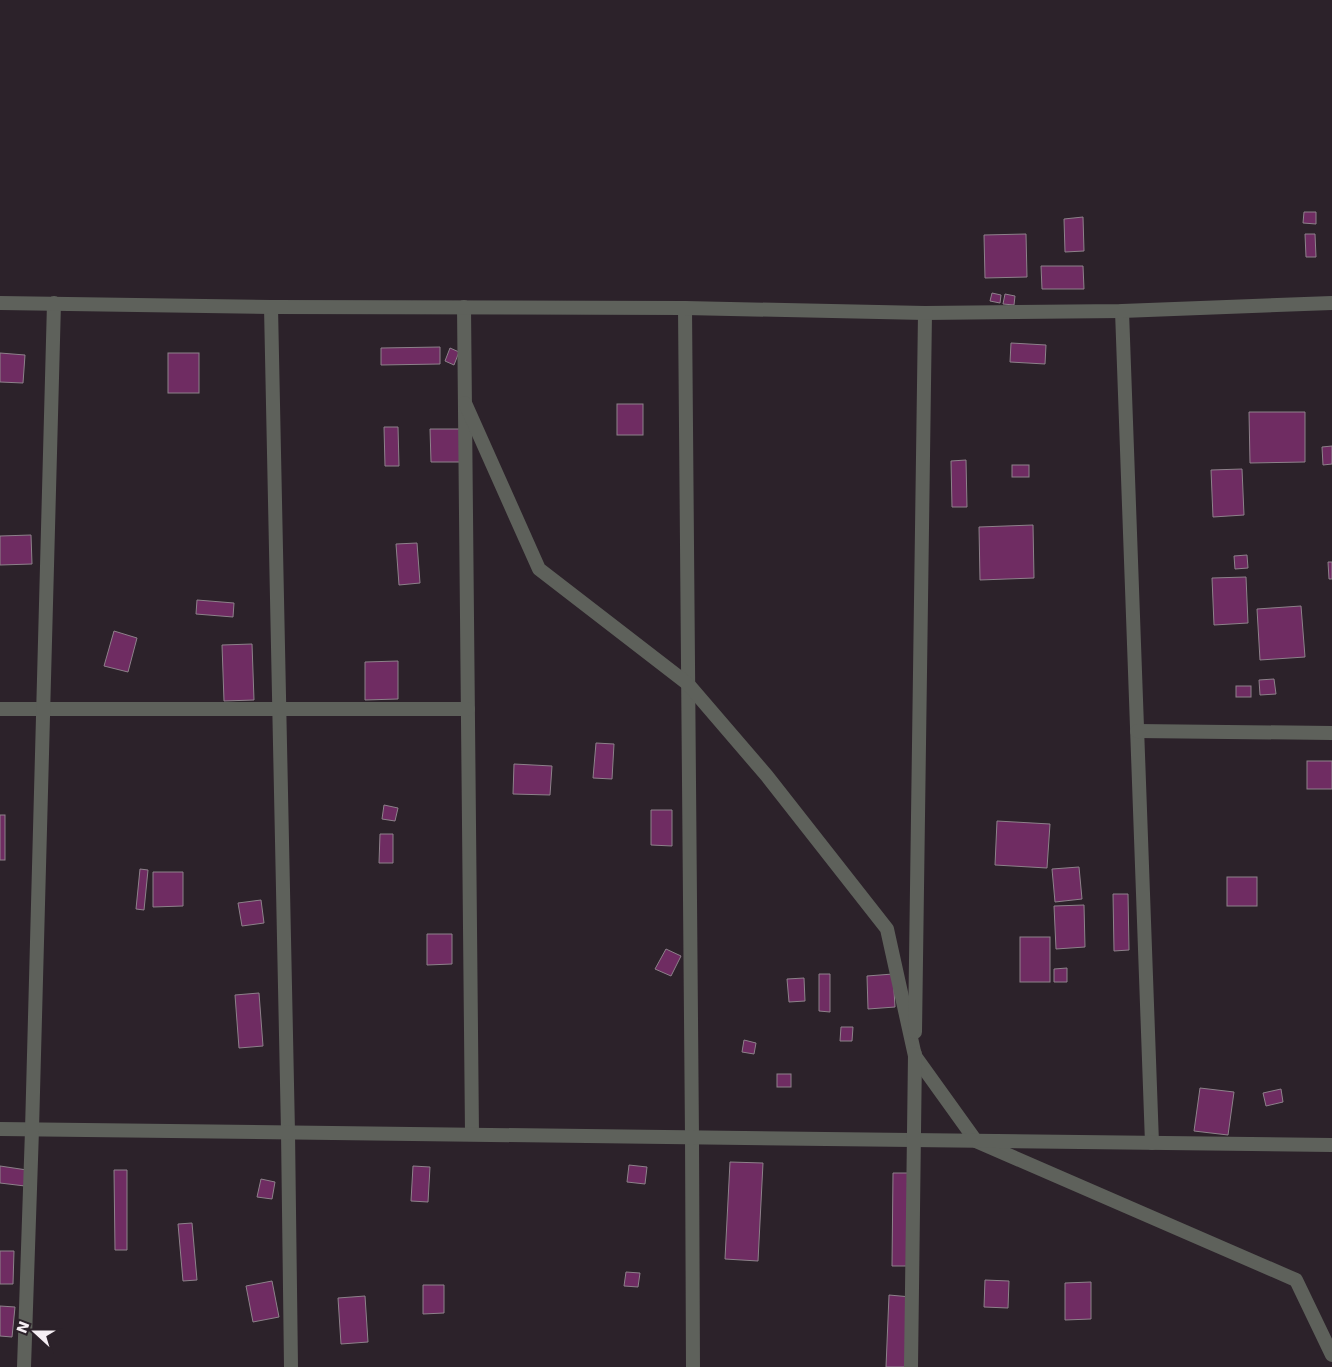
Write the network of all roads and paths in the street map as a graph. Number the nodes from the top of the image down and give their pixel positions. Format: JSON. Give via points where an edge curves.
{"nodes":[{"id":1,"x":0,"y":303,"type":"edge"},
{"id":2,"x":54,"y":303,"type":"junction"},
{"id":3,"x":1332,"y":303,"type":"edge"},
{"id":4,"x":270,"y":307,"type":"junction"},
{"id":5,"x":464,"y":307,"type":"junction"},
{"id":6,"x":685,"y":308,"type":"junction"},
{"id":7,"x":1122,"y":311,"type":"junction"},
{"id":8,"x":926,"y":313,"type":"junction"},
{"id":9,"x":465,"y":403,"type":"junction"},
{"id":10,"x":688,"y":684,"type":"junction"},
{"id":11,"x":0,"y":709,"type":"edge"},
{"id":12,"x":42,"y":709,"type":"junction"},
{"id":13,"x":279,"y":709,"type":"junction"},
{"id":14,"x":468,"y":709,"type":"junction"},
{"id":15,"x":1137,"y":731,"type":"junction"},
{"id":16,"x":1332,"y":733,"type":"edge"},
{"id":17,"x":915,"y":1056,"type":"junction"},
{"id":18,"x":0,"y":1129,"type":"edge"},
{"id":19,"x":32,"y":1130,"type":"junction"},
{"id":20,"x":288,"y":1132,"type":"junction"},
{"id":21,"x":472,"y":1134,"type":"junction"},
{"id":22,"x":692,"y":1137,"type":"junction"},
{"id":23,"x":914,"y":1140,"type":"junction"},
{"id":24,"x":976,"y":1141,"type":"junction"},
{"id":25,"x":1152,"y":1143,"type":"junction"},
{"id":26,"x":1332,"y":1145,"type":"edge"},
{"id":27,"x":1332,"y":1355,"type":"edge"},
{"id":28,"x":24,"y":1367,"type":"edge"},
{"id":29,"x":291,"y":1367,"type":"edge"},
{"id":30,"x":692,"y":1367,"type":"edge"},
{"id":31,"x":911,"y":1367,"type":"edge"}],
"edges":[{"from":1,"to":2,"type":"street"},
{"from":2,"to":4,"type":"street"},
{"from":2,"to":12,"type":"street"},
{"from":3,"to":7,"type":"street"},
{"from":4,"to":5,"type":"street"},
{"from":4,"to":13,"type":"street"},
{"from":5,"to":6,"type":"street"},
{"from":5,"to":9,"type":"street"},
{"from":6,"to":8,"type":"street"},
{"from":6,"to":10,"type":"street"},
{"from":7,"to":8,"type":"street"},
{"from":7,"to":15,"type":"street"},
{"from":8,"to":17,"type":"street"},
{"from":9,"to":10,"type":"street","via":[[539,569]]},
{"from":9,"to":14,"type":"street"},
{"from":10,"to":17,"type":"street","via":[[767,776],[887,929]]},
{"from":10,"to":22,"type":"street"},
{"from":11,"to":12,"type":"street"},
{"from":12,"to":13,"type":"street"},
{"from":12,"to":19,"type":"street"},
{"from":13,"to":14,"type":"street"},
{"from":13,"to":20,"type":"street"},
{"from":14,"to":21,"type":"street"},
{"from":15,"to":16,"type":"street"},
{"from":15,"to":25,"type":"street"},
{"from":17,"to":23,"type":"street"},
{"from":17,"to":24,"type":"street"},
{"from":18,"to":19,"type":"street"},
{"from":19,"to":20,"type":"street"},
{"from":19,"to":28,"type":"street"},
{"from":20,"to":21,"type":"street"},
{"from":20,"to":29,"type":"street"},
{"from":21,"to":22,"type":"street"},
{"from":22,"to":23,"type":"street"},
{"from":22,"to":30,"type":"street"},
{"from":23,"to":24,"type":"street"},
{"from":23,"to":31,"type":"street"},
{"from":24,"to":25,"type":"street"},
{"from":24,"to":27,"type":"street","via":[[1296,1280]]},
{"from":25,"to":26,"type":"street"}]}
